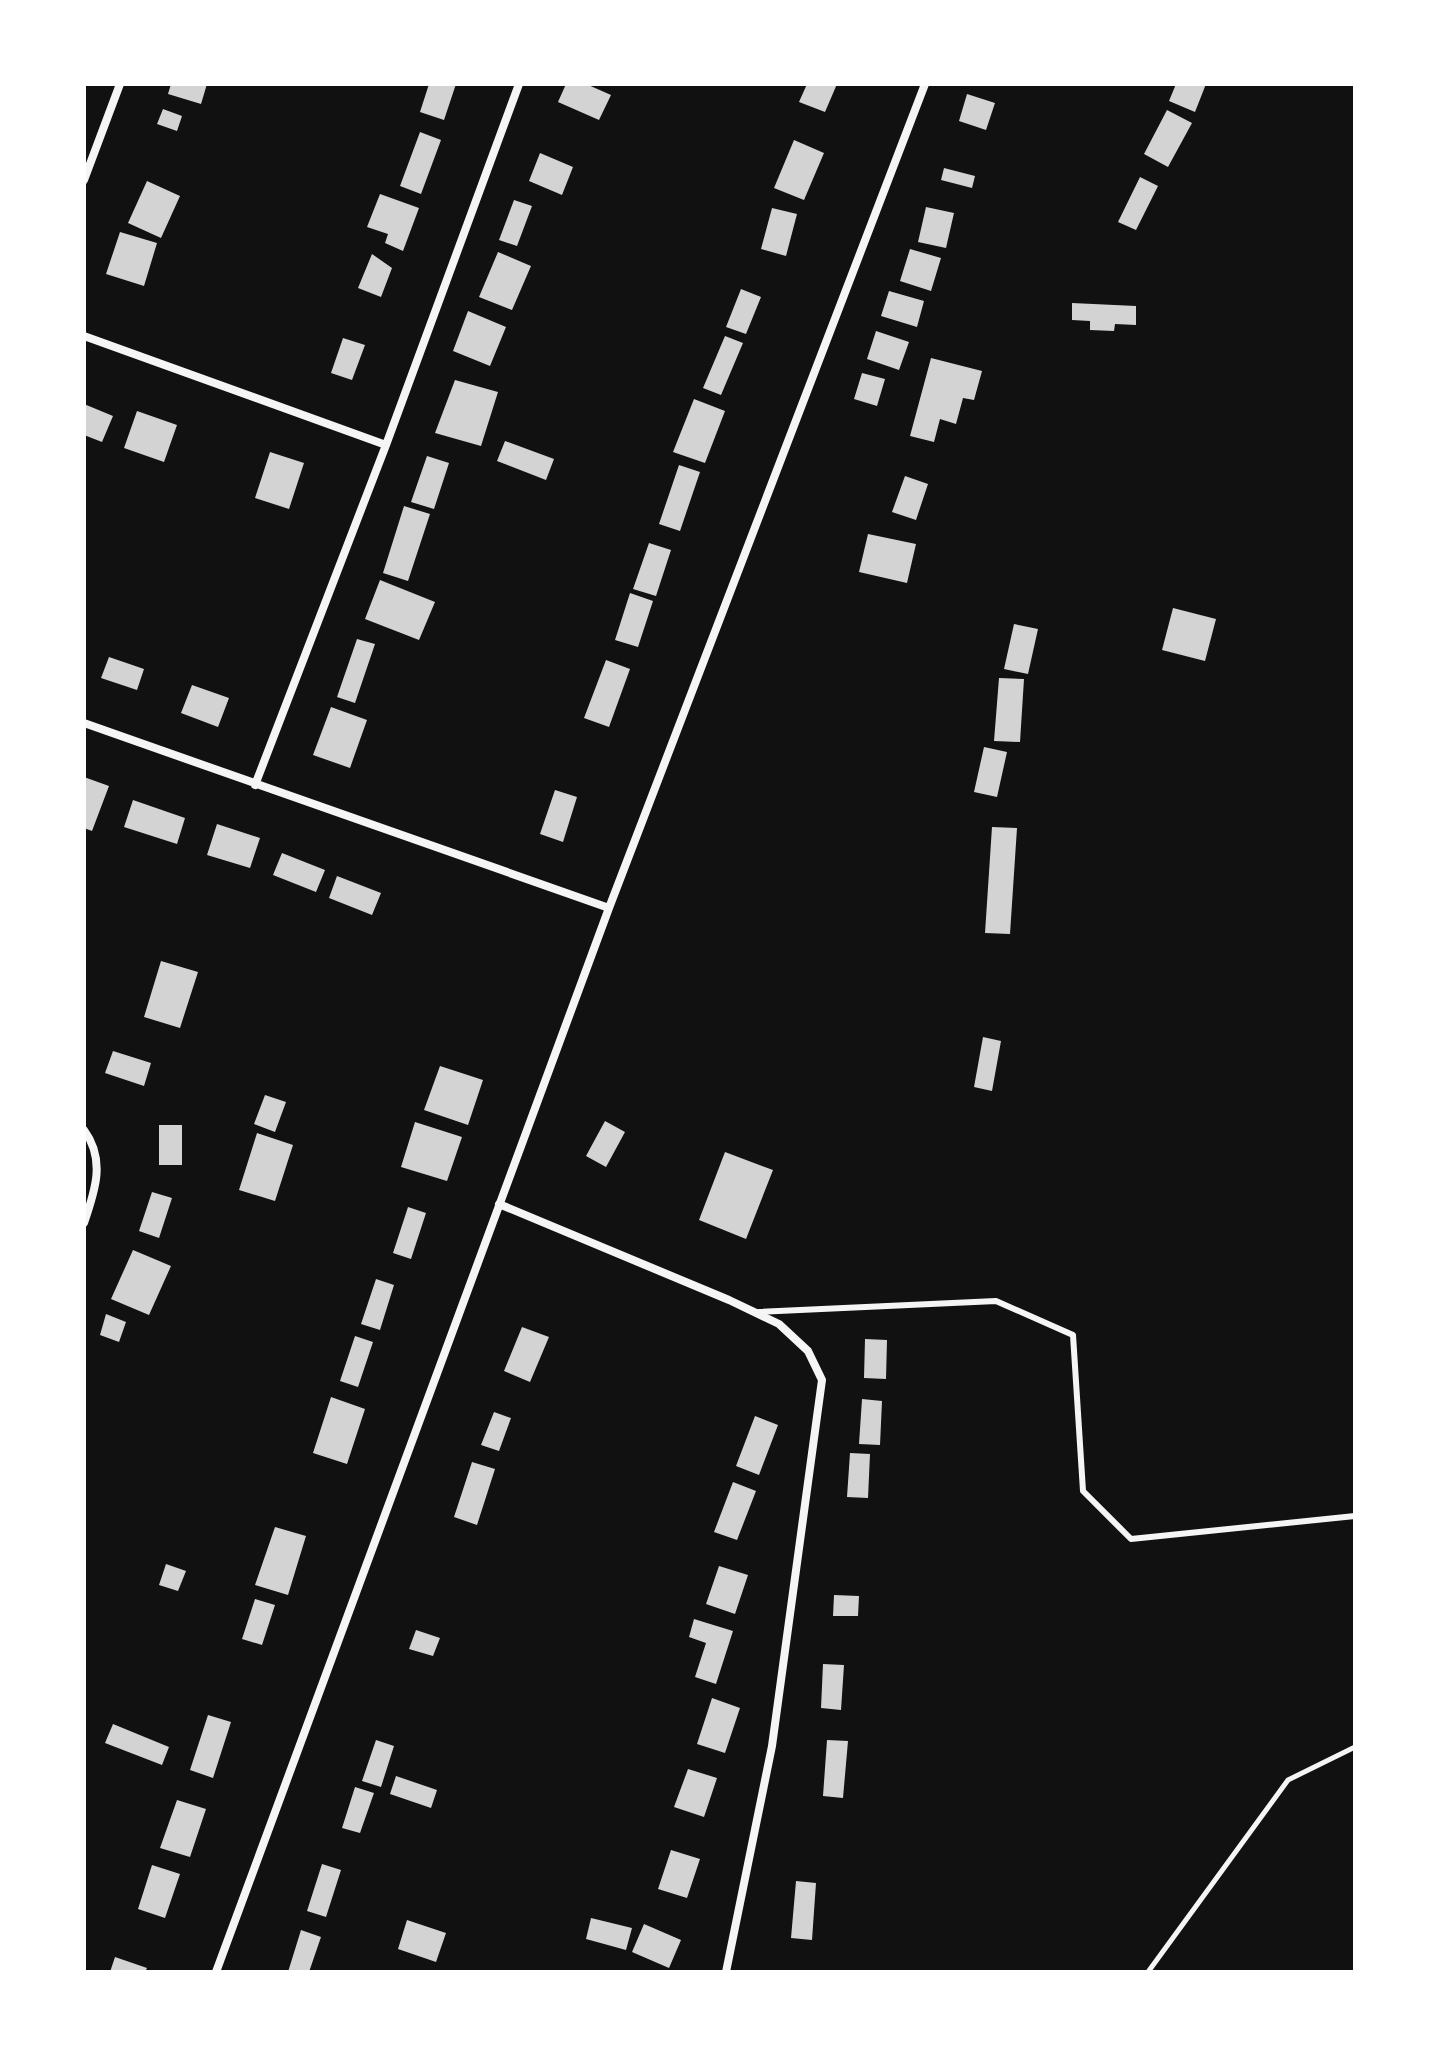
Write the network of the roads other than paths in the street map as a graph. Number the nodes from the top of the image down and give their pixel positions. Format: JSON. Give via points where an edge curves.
{"nodes":[{"id":1,"x":120,"y":84,"type":"edge"},
{"id":2,"x":519,"y":84,"type":"edge"},
{"id":3,"x":925,"y":84,"type":"edge"},
{"id":4,"x":84,"y":180,"type":"edge"},
{"id":5,"x":84,"y":336,"type":"edge"},
{"id":6,"x":386,"y":445,"type":"junction"},
{"id":7,"x":84,"y":723,"type":"edge"},
{"id":8,"x":255,"y":785,"type":"junction"},
{"id":9,"x":609,"y":908,"type":"junction"},
{"id":10,"x":84,"y":1130,"type":"edge"},
{"id":11,"x":499,"y":1204,"type":"junction"},
{"id":12,"x":84,"y":1223,"type":"edge"},
{"id":13,"x":755,"y":1313,"type":"junction"},
{"id":14,"x":1355,"y":1516,"type":"edge"},
{"id":15,"x":216,"y":1972,"type":"edge"},
{"id":16,"x":726,"y":1972,"type":"edge"}],
"edges":[{"from":1,"to":4,"type":"street"},
{"from":2,"to":6,"type":"street"},
{"from":3,"to":9,"type":"street"},
{"from":5,"to":6,"type":"street"},
{"from":6,"to":8,"type":"street"},
{"from":7,"to":8,"type":"street"},
{"from":8,"to":9,"type":"street"},
{"from":9,"to":11,"type":"street"},
{"from":10,"to":12,"type":"street","via":[[96,1150],[98,1169]]},
{"from":11,"to":13,"type":"street"},
{"from":11,"to":15,"type":"street"},
{"from":13,"to":14,"type":"lane","via":[[996,1301],[1073,1335],[1083,1491],[1131,1539]]},
{"from":13,"to":16,"type":"street","via":[[779,1324],[808,1351],[822,1380],[772,1746]]}]}
